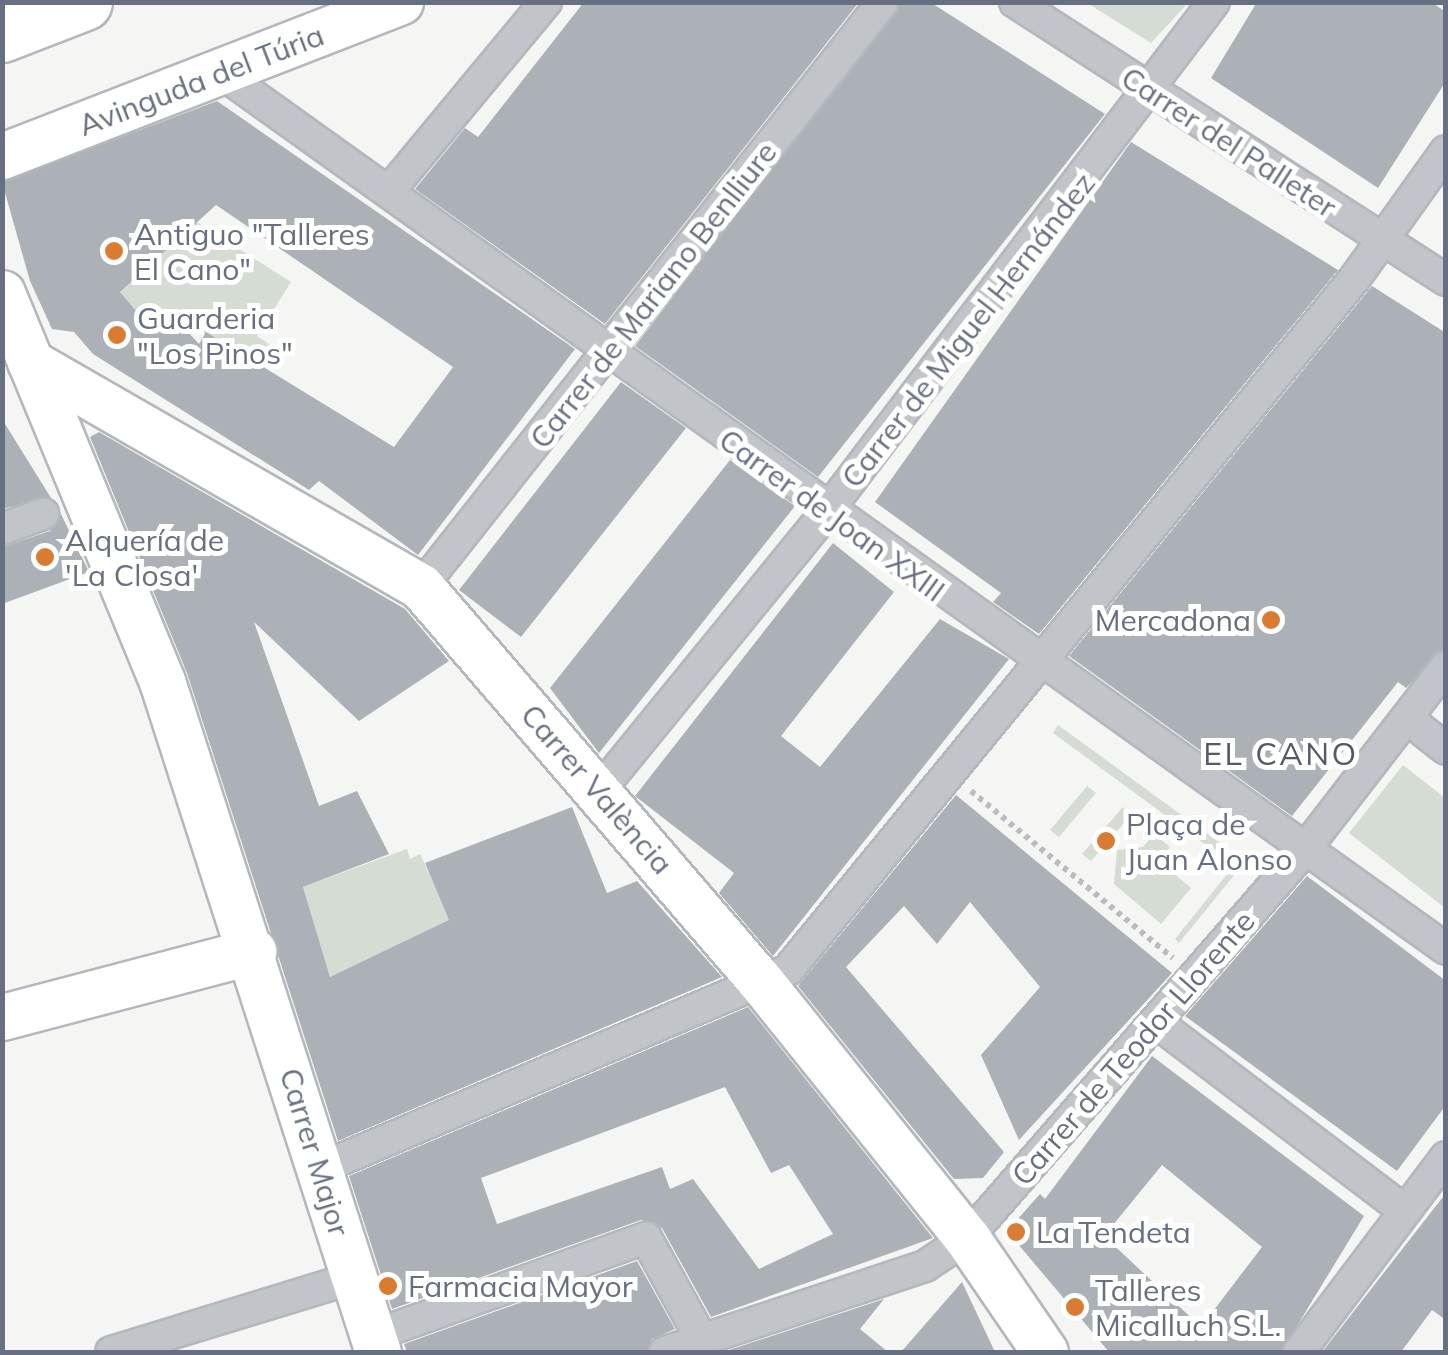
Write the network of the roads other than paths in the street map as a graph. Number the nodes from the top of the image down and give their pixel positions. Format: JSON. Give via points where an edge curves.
{"nodes":[{"id":1,"x":84,"y":2,"type":"edge"},
{"id":2,"x":400,"y":2,"type":"edge"},
{"id":3,"x":546,"y":2,"type":"edge"},
{"id":4,"x":883,"y":2,"type":"edge"},
{"id":5,"x":1014,"y":2,"type":"edge"},
{"id":6,"x":1214,"y":2,"type":"edge"},
{"id":7,"x":2,"y":34,"type":"edge"},
{"id":8,"x":223,"y":74,"type":"junction"},
{"id":9,"x":1151,"y":93,"type":"junction"},
{"id":10,"x":1446,"y":151,"type":"edge"},
{"id":11,"x":2,"y":156,"type":"edge"},
{"id":12,"x":389,"y":191,"type":"junction"},
{"id":13,"x":1384,"y":242,"type":"junction"},
{"id":14,"x":1446,"y":280,"type":"edge"},
{"id":15,"x":2,"y":293,"type":"edge"},
{"id":16,"x":608,"y":354,"type":"junction"},
{"id":17,"x":30,"y":362,"type":"junction"},
{"id":18,"x":828,"y":510,"type":"junction"},
{"id":19,"x":43,"y":514,"type":"dead end"},
{"id":20,"x":2,"y":529,"type":"edge"},
{"id":21,"x":421,"y":587,"type":"junction"},
{"id":22,"x":1038,"y":666,"type":"junction"},
{"id":23,"x":1446,"y":667,"type":"edge"},
{"id":24,"x":1408,"y":719,"type":"junction"},
{"id":25,"x":1446,"y":749,"type":"edge"},
{"id":26,"x":599,"y":791,"type":"junction"},
{"id":27,"x":1302,"y":853,"type":"junction"},
{"id":28,"x":1446,"y":949,"type":"edge"},
{"id":29,"x":254,"y":951,"type":"junction"},
{"id":30,"x":762,"y":982,"type":"junction"},
{"id":31,"x":2,"y":1017,"type":"edge"},
{"id":32,"x":1156,"y":1022,"type":"junction"},
{"id":33,"x":1446,"y":1157,"type":"edge"},
{"id":34,"x":322,"y":1168,"type":"junction"},
{"id":35,"x":1404,"y":1210,"type":"junction"},
{"id":36,"x":967,"y":1238,"type":"junction"},
{"id":37,"x":352,"y":1278,"type":"junction"},
{"id":38,"x":702,"y":1340,"type":"junction"},
{"id":39,"x":375,"y":1344,"type":"edge"},
{"id":40,"x":111,"y":1352,"type":"edge"},
{"id":41,"x":665,"y":1352,"type":"edge"},
{"id":42,"x":1045,"y":1352,"type":"edge"},
{"id":43,"x":1299,"y":1352,"type":"edge"}],
"edges":[{"from":1,"to":7,"type":"highway"},
{"from":2,"to":8,"type":"street","name":"Avinguda del Túria"},
{"from":3,"to":12,"type":"street"},
{"from":4,"to":16,"type":"street","name":"Carrer de Mariano Benlliure"},
{"from":5,"to":9,"type":"street","name":"Carrer del Palleter"},
{"from":6,"to":9,"type":"street","name":"Carrer de Miguel Hernández"},
{"from":8,"to":11,"type":"street","name":"Avinguda del Túria"},
{"from":8,"to":12,"type":"street","name":"Carrer de Joan XXIII"},
{"from":9,"to":13,"type":"street","name":"Carrer del Palleter"},
{"from":9,"to":18,"type":"street","name":"Carrer de Miguel Hernández"},
{"from":10,"to":13,"type":"street"},
{"from":12,"to":16,"type":"street","name":"Carrer de Joan XXIII"},
{"from":13,"to":14,"type":"street","name":"Carrer del Palleter"},
{"from":13,"to":22,"type":"street"},
{"from":15,"to":17,"type":"street","name":"Carrer Major"},
{"from":16,"to":18,"type":"street","name":"Carrer de Joan XXIII"},
{"from":16,"to":21,"type":"street","name":"Carrer de Mariano Benlliure"},
{"from":17,"to":21,"type":"street","name":"Carrer València"},
{"from":17,"to":29,"type":"street","name":"Carrer Major","via":[[162,681]]},
{"from":18,"to":22,"type":"street","name":"Carrer de Joan XXIII"},
{"from":18,"to":26,"type":"street","name":"Carrer de Miguel Hernández"},
{"from":19,"to":20,"type":"street"},
{"from":21,"to":26,"type":"street","name":"Carrer València"},
{"from":22,"to":27,"type":"street","name":"Carrer de Joan XXIII"},
{"from":22,"to":30,"type":"street","via":[[788,970]]},
{"from":23,"to":24,"type":"street","name":"Carrer de Teodor Llorente"},
{"from":24,"to":25,"type":"street"},
{"from":24,"to":27,"type":"street","name":"Carrer de Teodor Llorente"},
{"from":26,"to":30,"type":"street","name":"Carrer València"},
{"from":27,"to":28,"type":"street","name":"Carrer de Joan XXIII"},
{"from":27,"to":32,"type":"street","name":"Carrer de Teodor Llorente"},
{"from":29,"to":31,"type":"street"},
{"from":29,"to":34,"type":"street","name":"Carrer Major"},
{"from":30,"to":34,"type":"street"},
{"from":30,"to":36,"type":"street","name":"Carrer València"},
{"from":32,"to":35,"type":"street"},
{"from":32,"to":36,"type":"street","name":"Carrer de Teodor Llorente"},
{"from":33,"to":35,"type":"street"},
{"from":34,"to":37,"type":"street","name":"Carrer Major"},
{"from":35,"to":43,"type":"street"},
{"from":36,"to":38,"type":"street","name":"Carrer de Teodor Llorente","via":[[925,1266]]},
{"from":36,"to":42,"type":"street","name":"Carrer València"},
{"from":37,"to":39,"type":"street","name":"Carrer Major"},
{"from":37,"to":40,"type":"street"},
{"from":38,"to":39,"type":"street","via":[[646,1238]]},
{"from":38,"to":41,"type":"street","name":"Carrer de Teodor Llorente"}]}
